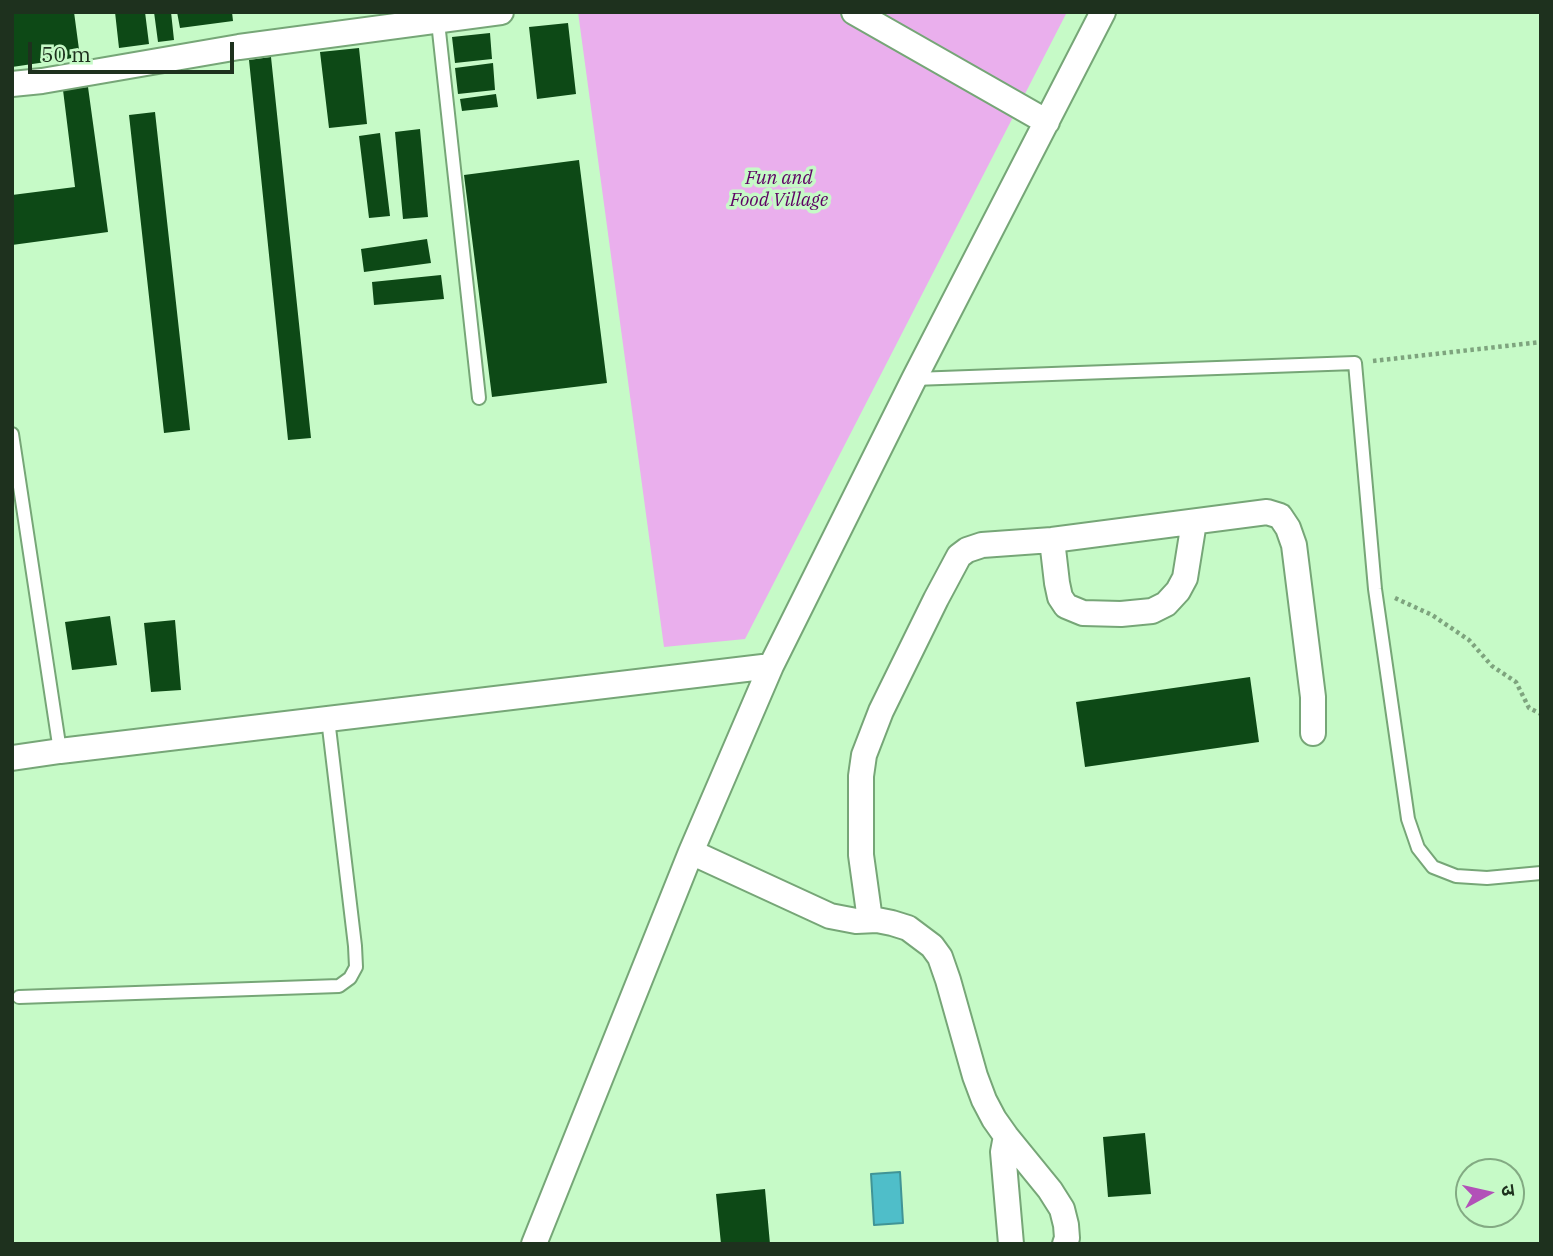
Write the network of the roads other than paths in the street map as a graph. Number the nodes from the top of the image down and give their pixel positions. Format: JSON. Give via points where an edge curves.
{"nodes":[{"id":1,"x":501,"y":12,"type":"edge"},
{"id":2,"x":854,"y":12,"type":"edge"},
{"id":3,"x":1104,"y":12,"type":"edge"},
{"id":4,"x":438,"y":22,"type":"junction"},
{"id":5,"x":12,"y":85,"type":"edge"},
{"id":6,"x":1047,"y":122,"type":"junction"},
{"id":7,"x":914,"y":379,"type":"junction"},
{"id":8,"x":479,"y":398,"type":"dead end"},
{"id":9,"x":12,"y":434,"type":"edge"},
{"id":10,"x":1194,"y":522,"type":"junction"},
{"id":11,"x":1052,"y":540,"type":"junction"},
{"id":12,"x":771,"y":666,"type":"junction"},
{"id":13,"x":328,"y":719,"type":"junction"},
{"id":14,"x":1312,"y":733,"type":"dead end"},
{"id":15,"x":60,"y":751,"type":"junction"},
{"id":16,"x":12,"y":758,"type":"edge"},
{"id":17,"x":691,"y":852,"type":"junction"},
{"id":18,"x":1541,"y":873,"type":"edge"},
{"id":19,"x":870,"y":920,"type":"junction"},
{"id":20,"x":19,"y":997,"type":"dead end"},
{"id":21,"x":1006,"y":1136,"type":"junction"},
{"id":22,"x":534,"y":1244,"type":"edge"},
{"id":23,"x":1011,"y":1244,"type":"edge"},
{"id":24,"x":1065,"y":1244,"type":"edge"}],
"edges":[{"from":1,"to":4,"type":"street"},
{"from":2,"to":6,"type":"street"},
{"from":3,"to":6,"type":"street"},
{"from":4,"to":5,"type":"street","via":[[239,47]]},
{"from":4,"to":8,"type":"lane"},
{"from":6,"to":7,"type":"street"},
{"from":7,"to":12,"type":"street"},
{"from":7,"to":18,"type":"lane","via":[[1355,363],[1375,589],[1408,819],[1418,848],[1433,867],[1456,876]]},
{"from":9,"to":15,"type":"lane"},
{"from":10,"to":11,"type":"street"},
{"from":10,"to":11,"type":"street","via":[[1185,578],[1166,604],[1152,611],[1083,613],[1066,606],[1057,583]]},
{"from":10,"to":14,"type":"street","via":[[1267,512],[1280,516],[1288,528],[1306,632]]},
{"from":11,"to":19,"type":"street","via":[[982,545],[959,556],[881,711],[863,755],[861,855]]},
{"from":12,"to":13,"type":"street"},
{"from":12,"to":17,"type":"street"},
{"from":13,"to":15,"type":"street"},
{"from":13,"to":20,"type":"lane","via":[[355,946],[356,967],[350,978],[339,986]]},
{"from":15,"to":16,"type":"street"},
{"from":17,"to":19,"type":"street","via":[[830,916]]},
{"from":17,"to":22,"type":"street"},
{"from":19,"to":21,"type":"street","via":[[908,928],[940,957],[975,1076]]},
{"from":21,"to":23,"type":"street","via":[[1003,1152]]},
{"from":21,"to":24,"type":"street","via":[[1062,1209]]}]}
